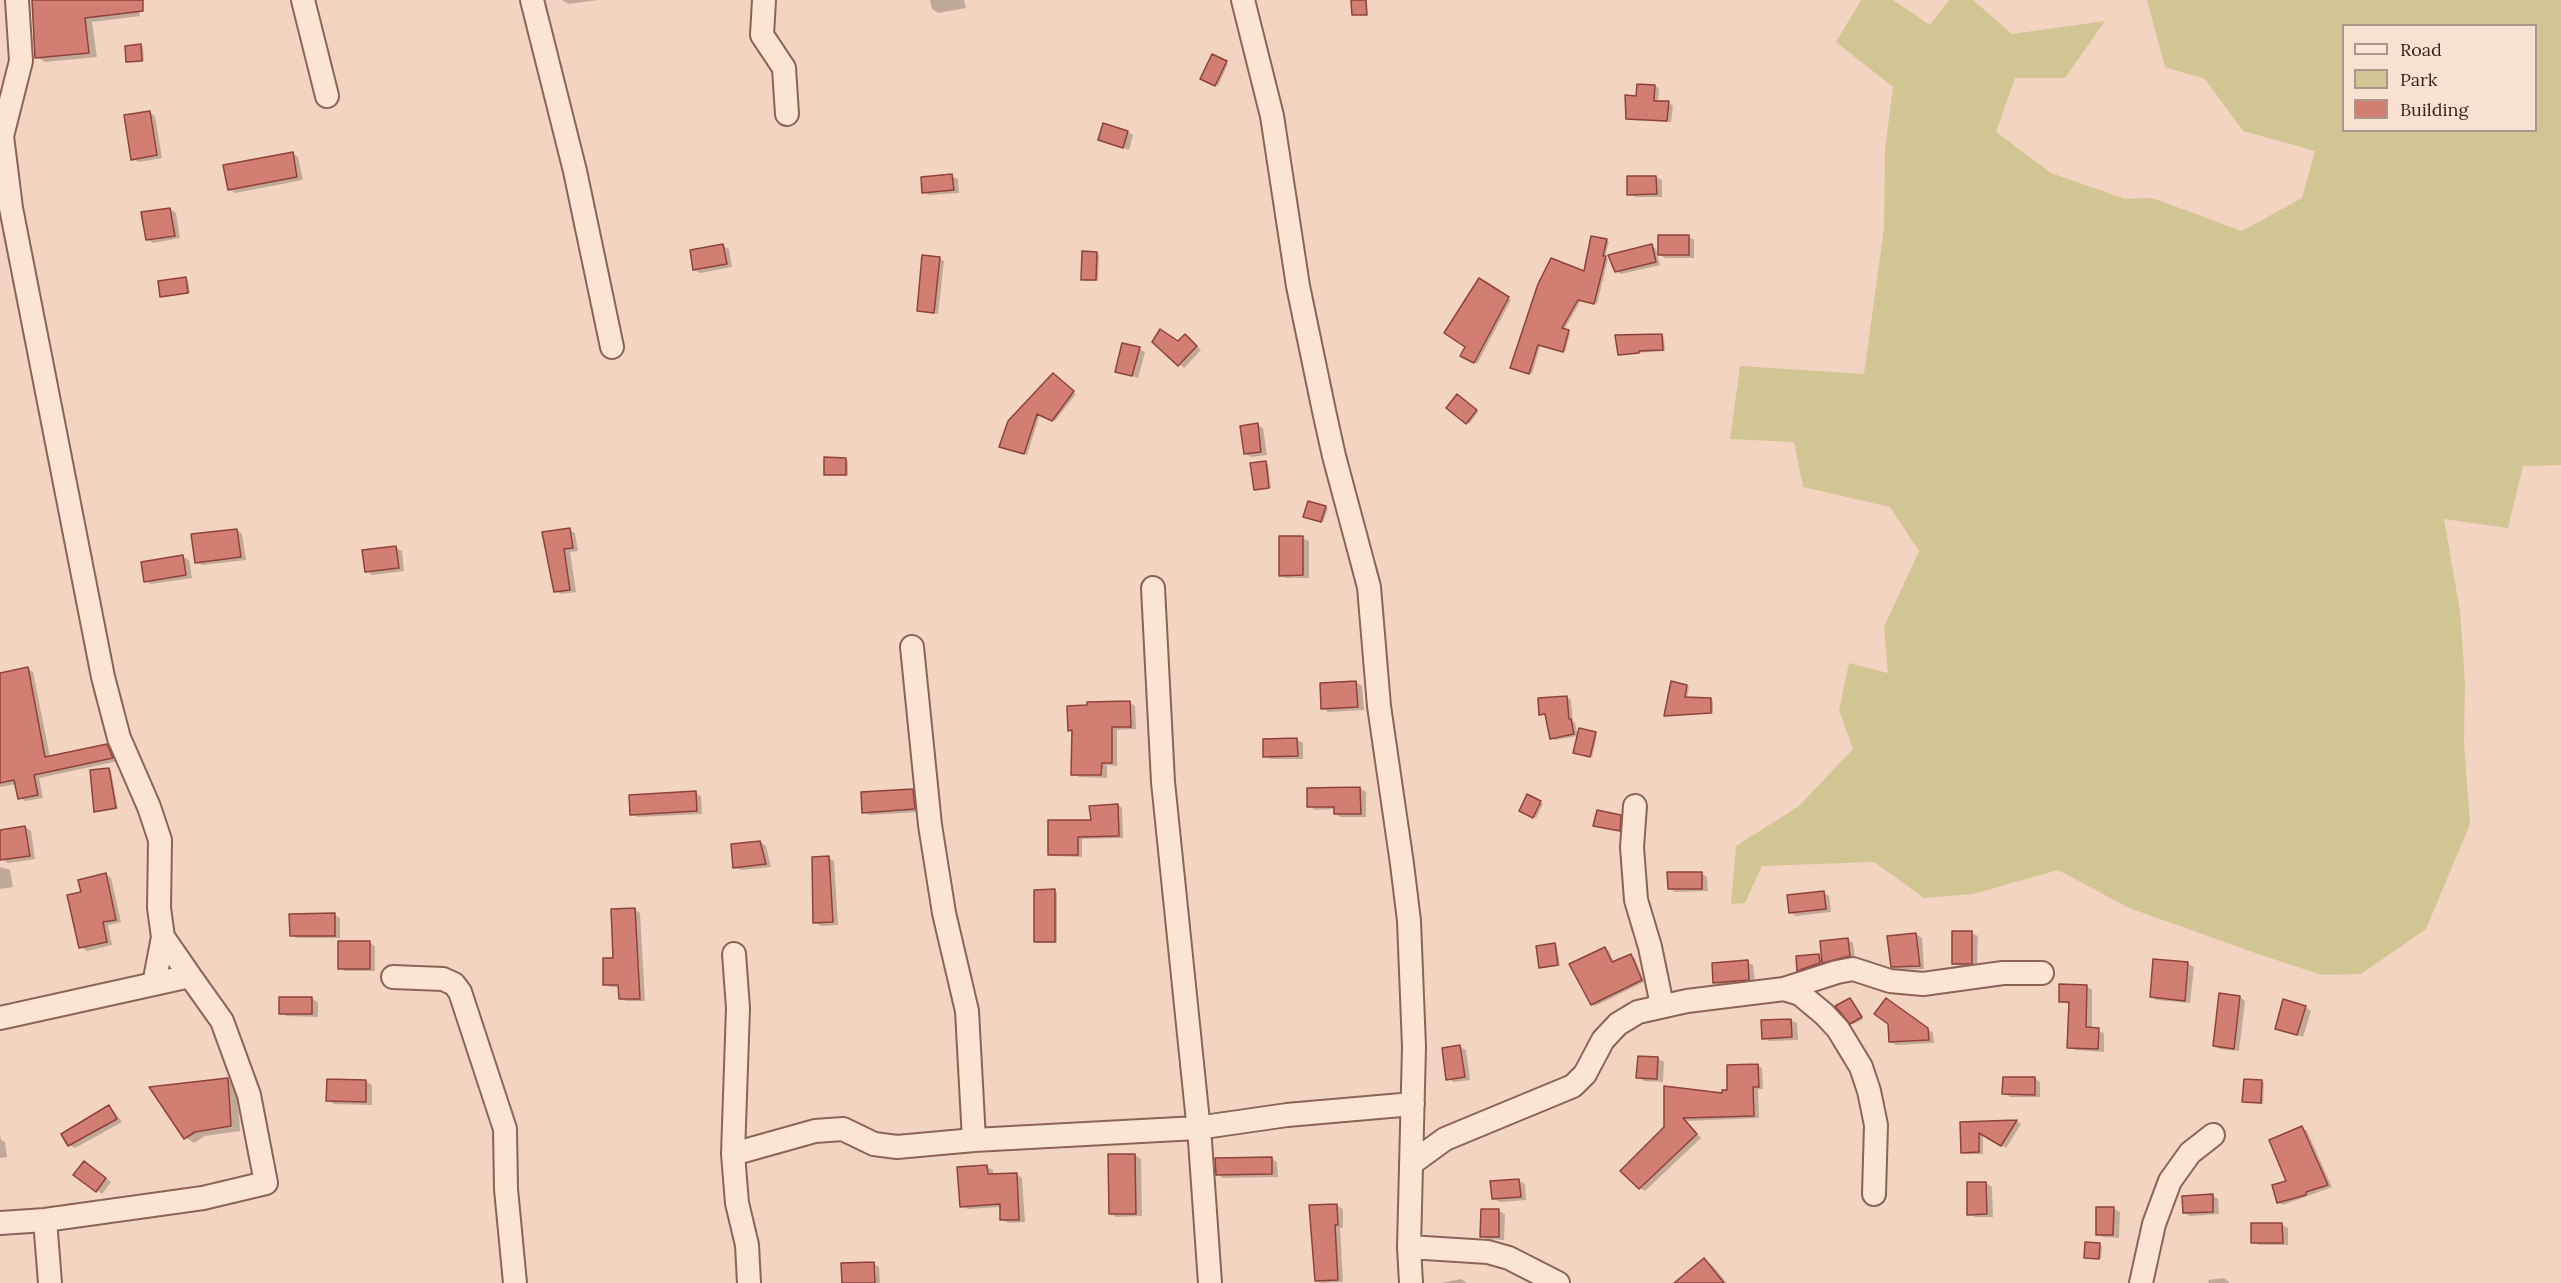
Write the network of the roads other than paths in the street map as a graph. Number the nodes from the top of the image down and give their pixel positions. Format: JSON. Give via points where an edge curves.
{"nodes":[{"id":1,"x":16,"y":0,"type":"edge"},
{"id":2,"x":303,"y":0,"type":"edge"},
{"id":3,"x":532,"y":0,"type":"edge"},
{"id":4,"x":764,"y":0,"type":"edge"},
{"id":5,"x":1243,"y":0,"type":"edge"},
{"id":6,"x":327,"y":96,"type":"dead end"},
{"id":7,"x":787,"y":114,"type":"dead end"},
{"id":8,"x":612,"y":347,"type":"dead end"},
{"id":9,"x":1153,"y":588,"type":"dead end"},
{"id":10,"x":912,"y":647,"type":"dead end"},
{"id":11,"x":1635,"y":806,"type":"dead end"},
{"id":12,"x":163,"y":937,"type":"junction"},
{"id":13,"x":734,"y":954,"type":"dead end"},
{"id":14,"x":2042,"y":973,"type":"dead end"},
{"id":15,"x":190,"y":976,"type":"junction"},
{"id":16,"x":393,"y":977,"type":"dead end"},
{"id":17,"x":154,"y":984,"type":"junction"},
{"id":18,"x":1784,"y":989,"type":"junction"},
{"id":19,"x":1662,"y":1005,"type":"junction"},
{"id":20,"x":0,"y":1018,"type":"edge"},
{"id":21,"x":1413,"y":1104,"type":"junction"},
{"id":22,"x":1197,"y":1128,"type":"junction"},
{"id":23,"x":2213,"y":1135,"type":"dead end"},
{"id":24,"x":974,"y":1140,"type":"junction"},
{"id":25,"x":733,"y":1154,"type":"junction"},
{"id":26,"x":1412,"y":1163,"type":"junction"},
{"id":27,"x":1874,"y":1194,"type":"dead end"},
{"id":28,"x":45,"y":1220,"type":"junction"},
{"id":29,"x":0,"y":1223,"type":"edge"},
{"id":30,"x":1409,"y":1247,"type":"junction"},
{"id":31,"x":50,"y":1283,"type":"edge"},
{"id":32,"x":515,"y":1283,"type":"edge"},
{"id":33,"x":749,"y":1283,"type":"edge"},
{"id":34,"x":1210,"y":1283,"type":"edge"},
{"id":35,"x":1411,"y":1283,"type":"edge"},
{"id":36,"x":1558,"y":1283,"type":"edge"},
{"id":37,"x":2141,"y":1283,"type":"edge"}],
"edges":[{"from":1,"to":12,"type":"street","via":[[21,61],[2,136],[11,208],[103,676],[119,738],[150,807],[160,840],[159,908]]},
{"from":2,"to":6,"type":"street"},
{"from":3,"to":8,"type":"street","via":[[575,171]]},
{"from":4,"to":7,"type":"street","via":[[762,34],[784,68]]},
{"from":5,"to":21,"type":"street","via":[[1272,116],[1298,286],[1329,434],[1369,587],[1379,706],[1408,921]]},
{"from":9,"to":22,"type":"street","via":[[1163,782]]},
{"from":10,"to":24,"type":"street","via":[[930,825],[944,914],[967,1011]]},
{"from":11,"to":19,"type":"street","via":[[1632,847],[1636,900]]},
{"from":12,"to":15,"type":"street"},
{"from":12,"to":17,"type":"street"},
{"from":13,"to":25,"type":"street","via":[[738,1008]]},
{"from":14,"to":18,"type":"street","via":[[2003,973],[1923,984],[1890,981],[1853,969]]},
{"from":15,"to":17,"type":"street"},
{"from":15,"to":28,"type":"street","via":[[222,1021],[239,1064],[266,1183],[202,1198]]},
{"from":16,"to":32,"type":"street","via":[[443,979],[460,992],[506,1129],[506,1189]]},
{"from":17,"to":20,"type":"street"},
{"from":18,"to":19,"type":"street"},
{"from":18,"to":27,"type":"street","via":[[1800,994],[1824,1014],[1861,1066],[1876,1125]]},
{"from":19,"to":26,"type":"street","via":[[1638,1012],[1618,1024],[1573,1086],[1445,1139]]},
{"from":21,"to":22,"type":"street"},
{"from":21,"to":26,"type":"street"},
{"from":22,"to":24,"type":"street"},
{"from":22,"to":34,"type":"street"},
{"from":23,"to":37,"type":"street","via":[[2190,1153],[2170,1181],[2154,1224]]},
{"from":24,"to":25,"type":"street","via":[[897,1147],[874,1144],[843,1129],[815,1131]]},
{"from":25,"to":33,"type":"street"},
{"from":26,"to":30,"type":"street"},
{"from":28,"to":29,"type":"street"},
{"from":28,"to":31,"type":"street"},
{"from":30,"to":35,"type":"street"},
{"from":30,"to":36,"type":"street","via":[[1488,1252],[1509,1258]]}]}
